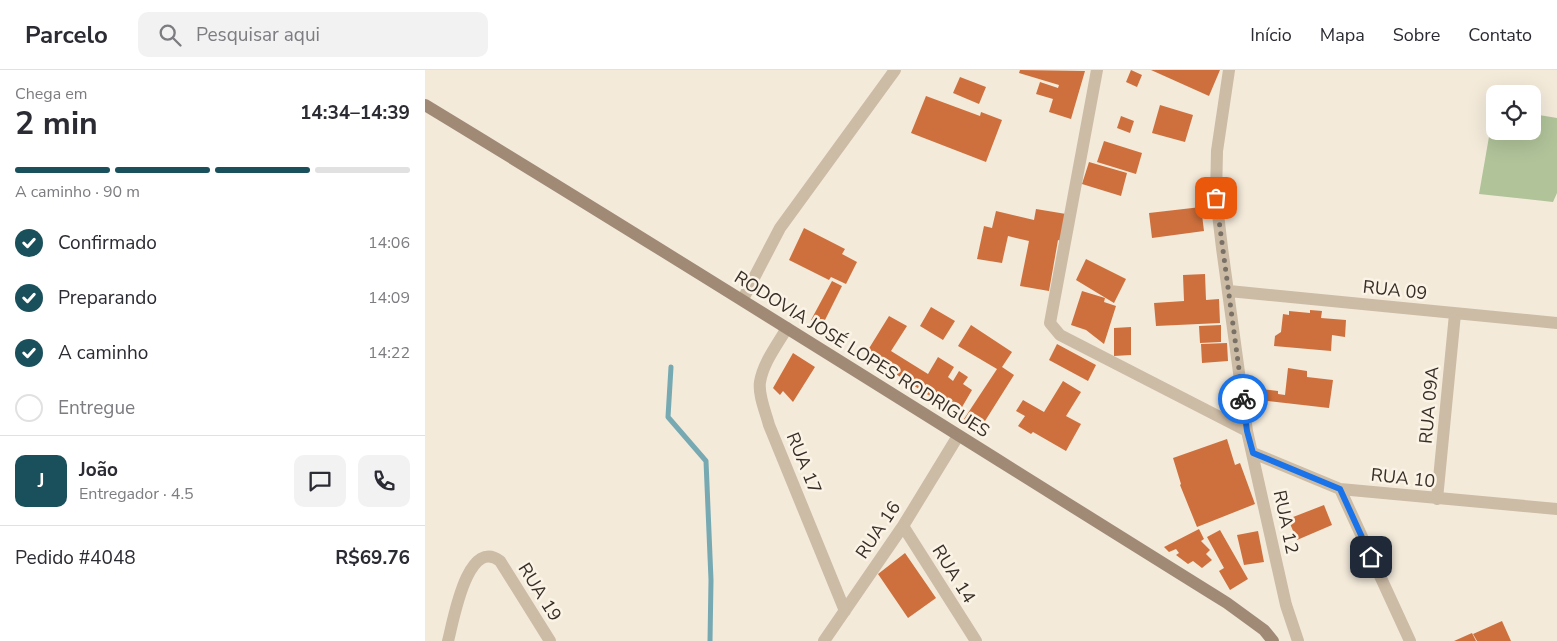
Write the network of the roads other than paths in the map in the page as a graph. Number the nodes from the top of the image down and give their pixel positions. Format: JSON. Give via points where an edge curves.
{"nodes":[{"id":1,"x":895,"y":70,"type":"edge"},
{"id":2,"x":1097,"y":70,"type":"edge"},
{"id":3,"x":1229,"y":70,"type":"edge"},
{"id":4,"x":425,"y":105,"type":"edge"},
{"id":5,"x":1229,"y":291,"type":"junction"},
{"id":6,"x":743,"y":299,"type":"junction"},
{"id":7,"x":1455,"y":314,"type":"junction"},
{"id":8,"x":1557,"y":323,"type":"edge"},
{"id":9,"x":787,"y":328,"type":"junction"},
{"id":10,"x":1247,"y":431,"type":"junction"},
{"id":11,"x":958,"y":436,"type":"junction"},
{"id":12,"x":1253,"y":453,"type":"junction"},
{"id":13,"x":1340,"y":489,"type":"junction"},
{"id":14,"x":1437,"y":499,"type":"junction"},
{"id":15,"x":1557,"y":509,"type":"edge"},
{"id":16,"x":903,"y":526,"type":"junction"},
{"id":17,"x":845,"y":611,"type":"junction"},
{"id":18,"x":448,"y":641,"type":"edge"},
{"id":19,"x":550,"y":641,"type":"edge"},
{"id":20,"x":824,"y":641,"type":"edge"},
{"id":21,"x":976,"y":641,"type":"edge"},
{"id":22,"x":1273,"y":641,"type":"edge"},
{"id":23,"x":1298,"y":641,"type":"edge"},
{"id":24,"x":1411,"y":641,"type":"edge"}],
"edges":[{"from":1,"to":6,"type":"street","via":[[780,228]]},
{"from":2,"to":10,"type":"street","via":[[1049,323],[1060,335]]},
{"from":3,"to":5,"type":"street","name":"RUA 12","via":[[1217,151],[1216,198]]},
{"from":4,"to":6,"type":"street","name":"RODOVIA JOSÉ LOPES RODRIGUES"},
{"from":5,"to":7,"type":"street","name":"RUA 09"},
{"from":5,"to":10,"type":"street","name":"RUA 12"},
{"from":6,"to":9,"type":"street","name":"RODOVIA JOSÉ LOPES RODRIGUES"},
{"from":7,"to":8,"type":"street","name":"RUA 09"},
{"from":7,"to":14,"type":"street","name":"RUA 09A"},
{"from":9,"to":11,"type":"street","name":"RODOVIA JOSÉ LOPES RODRIGUES"},
{"from":9,"to":17,"type":"street","name":"RUA 17","via":[[765,365],[759,383],[761,396],[769,425]]},
{"from":10,"to":12,"type":"street","name":"RUA 12"},
{"from":11,"to":16,"type":"street","name":"RUA 16"},
{"from":11,"to":22,"type":"street","name":"RODOVIA JOSÉ LOPES RODRIGUES","via":[[1227,603],[1264,630]]},
{"from":12,"to":13,"type":"street","name":"RUA 10"},
{"from":12,"to":23,"type":"street","name":"RUA 12","via":[[1286,605]]},
{"from":13,"to":14,"type":"street","name":"RUA 10"},
{"from":13,"to":24,"type":"street"},
{"from":14,"to":15,"type":"street","name":"RUA 10"},
{"from":16,"to":17,"type":"street","name":"RUA 16"},
{"from":16,"to":21,"type":"street","name":"RUA 14"},
{"from":17,"to":20,"type":"street","name":"RUA 16"},
{"from":18,"to":19,"type":"street","name":"RUA 19","via":[[464,579],[473,565],[487,556],[500,561]]}]}
